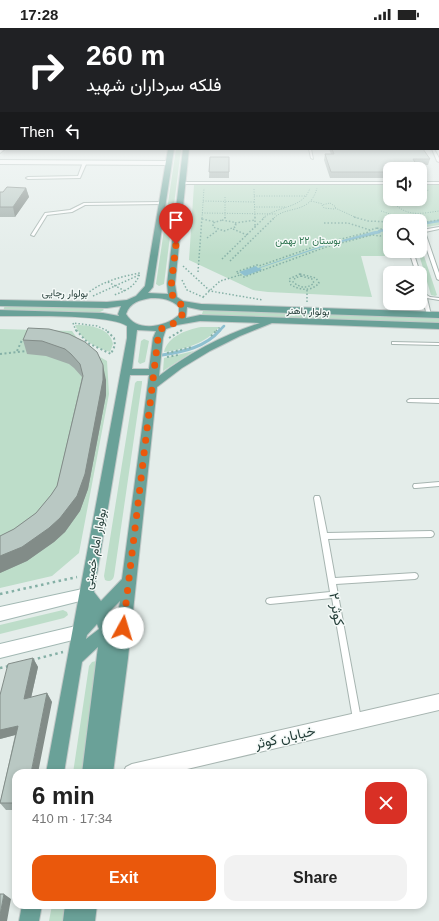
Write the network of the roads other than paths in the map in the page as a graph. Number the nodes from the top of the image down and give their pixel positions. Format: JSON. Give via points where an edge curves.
{"nodes":[{"id":1,"x":81,"y":173,"type":"edge"},
{"id":2,"x":167,"y":173,"type":"edge"},
{"id":3,"x":184,"y":173,"type":"edge"},
{"id":4,"x":28,"y":178,"type":"dead end"},
{"id":5,"x":183,"y":183,"type":"junction"},
{"id":6,"x":383,"y":183,"type":"edge"},
{"id":7,"x":427,"y":183,"type":"edge"},
{"id":8,"x":439,"y":183,"type":"edge"},
{"id":9,"x":162,"y":204,"type":"junction"},
{"id":10,"x":439,"y":228,"type":"edge"},
{"id":11,"x":427,"y":230,"type":"edge"},
{"id":12,"x":33,"y":235,"type":"dead end"},
{"id":13,"x":427,"y":241,"type":"edge"},
{"id":14,"x":429,"y":247,"type":"joint"},
{"id":15,"x":439,"y":279,"type":"edge"},
{"id":16,"x":172,"y":284,"type":"junction"},
{"id":17,"x":156,"y":286,"type":"junction"},
{"id":18,"x":427,"y":297,"type":"edge"},
{"id":19,"x":139,"y":298,"type":"junction"},
{"id":20,"x":439,"y":299,"type":"edge"},
{"id":21,"x":176,"y":301,"type":"junction"},
{"id":22,"x":130,"y":302,"type":"junction"},
{"id":23,"x":0,"y":305,"type":"edge"},
{"id":24,"x":427,"y":308,"type":"edge"},
{"id":25,"x":0,"y":314,"type":"edge"},
{"id":26,"x":429,"y":315,"type":"junction"},
{"id":27,"x":439,"y":315,"type":"edge"},
{"id":28,"x":276,"y":321,"type":"junction"},
{"id":29,"x":177,"y":322,"type":"junction"},
{"id":30,"x":128,"y":323,"type":"junction"},
{"id":31,"x":439,"y":326,"type":"edge"},
{"id":32,"x":162,"y":328,"type":"junction"},
{"id":33,"x":394,"y":343,"type":"dead end"},
{"id":34,"x":439,"y":344,"type":"edge"},
{"id":35,"x":126,"y":372,"type":"junction"},
{"id":36,"x":153,"y":379,"type":"junction"},
{"id":37,"x":439,"y":401,"type":"edge"},
{"id":38,"x":410,"y":402,"type":"dead end"},
{"id":39,"x":439,"y":484,"type":"edge"},
{"id":40,"x":416,"y":486,"type":"dead end"},
{"id":41,"x":317,"y":498,"type":"dead end"},
{"id":42,"x":431,"y":534,"type":"dead end"},
{"id":43,"x":324,"y":536,"type":"junction"},
{"id":44,"x":415,"y":576,"type":"dead end"},
{"id":45,"x":332,"y":581,"type":"junction"},
{"id":46,"x":128,"y":583,"type":"junction"},
{"id":47,"x":87,"y":594,"type":"junction"},
{"id":48,"x":334,"y":595,"type":"junction"},
{"id":49,"x":270,"y":601,"type":"dead end"},
{"id":50,"x":100,"y":612,"type":"junction"},
{"id":51,"x":0,"y":614,"type":"edge"},
{"id":52,"x":80,"y":632,"type":"junction"},
{"id":53,"x":108,"y":632,"type":"junction"},
{"id":54,"x":0,"y":651,"type":"edge"},
{"id":55,"x":70,"y":655,"type":"junction"},
{"id":56,"x":439,"y":702,"type":"edge"},
{"id":57,"x":358,"y":721,"type":"junction"},
{"id":58,"x":56,"y":769,"type":"edge"},
{"id":59,"x":91,"y":769,"type":"edge"},
{"id":60,"x":105,"y":769,"type":"edge"},
{"id":61,"x":149,"y":769,"type":"edge"},
{"id":62,"x":31,"y":909,"type":"edge"},
{"id":63,"x":74,"y":909,"type":"edge"},
{"id":64,"x":86,"y":909,"type":"edge"},
{"id":65,"x":29,"y":921,"type":"edge"},
{"id":66,"x":73,"y":921,"type":"edge"},
{"id":67,"x":85,"y":921,"type":"edge"}],
"edges":[{"from":1,"to":4,"type":"lane","via":[[79,177]]},
{"from":2,"to":9,"type":"main road"},
{"from":3,"to":5,"type":"main road"},
{"from":5,"to":6,"type":"lane"},
{"from":5,"to":16,"type":"main road"},
{"from":7,"to":8,"type":"lane"},
{"from":9,"to":12,"type":"lane","via":[[84,204],[71,211],[46,214]]},
{"from":9,"to":17,"type":"main road"},
{"from":10,"to":11,"type":"lane"},
{"from":13,"to":14,"type":"lane"},
{"from":14,"to":15,"type":"lane"},
{"from":16,"to":17,"type":"main road"},
{"from":16,"to":21,"type":"main road"},
{"from":17,"to":19,"type":"main road"},
{"from":18,"to":20,"type":"lane"},
{"from":19,"to":21,"type":"main road","name":"بولوار باهنر","via":[[156,295]]},
{"from":19,"to":22,"type":"main road","name":"بولوار رجایی"},
{"from":21,"to":26,"type":"main road","name":"بولوار باهنر","via":[[201,307]]},
{"from":21,"to":29,"type":"main road","via":[[184,309]]},
{"from":22,"to":23,"type":"main road","name":"بولوار رجایی","via":[[107,305]]},
{"from":22,"to":30,"type":"main road","name":"بولوار امام خمینی","via":[[122,311]]},
{"from":24,"to":26,"type":"lane"},
{"from":25,"to":30,"type":"main road","name":"بولوار رجایی","via":[[103,316]]},
{"from":26,"to":27,"type":"main road","name":"بولوار باهنر"},
{"from":28,"to":29,"type":"main road","name":"بولوار باهنر","via":[[200,318]]},
{"from":28,"to":31,"type":"main road","name":"بولوار باهنر"},
{"from":28,"to":36,"type":"main road","via":[[204,350]]},
{"from":29,"to":32,"type":"main road","name":"بولوار باهنر"},
{"from":30,"to":32,"type":"main road","name":"بولوار رجایی","via":[[149,329]]},
{"from":30,"to":35,"type":"main road","name":"بولوار امام خمینی","via":[[132,338]]},
{"from":32,"to":36,"type":"main road","via":[[158,338]]},
{"from":33,"to":34,"type":"lane"},
{"from":35,"to":36,"type":"main road"},
{"from":35,"to":47,"type":"main road","name":"بولوار امام خمینی"},
{"from":36,"to":46,"type":"main road"},
{"from":37,"to":38,"type":"lane"},
{"from":39,"to":40,"type":"lane"},
{"from":41,"to":43,"type":"lane","name":"کوثر ۲"},
{"from":42,"to":43,"type":"lane"},
{"from":43,"to":45,"type":"lane","name":"کوثر ۲"},
{"from":44,"to":45,"type":"lane"},
{"from":45,"to":48,"type":"lane","name":"کوثر ۲"},
{"from":46,"to":50,"type":"main road"},
{"from":46,"to":60,"type":"main road"},
{"from":47,"to":50,"type":"main road"},
{"from":47,"to":51,"type":"street"},
{"from":47,"to":52,"type":"main road","name":"بولوار امام خمینی"},
{"from":48,"to":49,"type":"lane"},
{"from":48,"to":57,"type":"lane","name":"کوثر ۲"},
{"from":50,"to":52,"type":"main road"},
{"from":50,"to":53,"type":"main road"},
{"from":52,"to":54,"type":"street"},
{"from":52,"to":55,"type":"main road","name":"بولوار امام خمینی"},
{"from":53,"to":55,"type":"main road"},
{"from":53,"to":59,"type":"main road"},
{"from":55,"to":58,"type":"main road","name":"بولوار امام خمینی"},
{"from":56,"to":57,"type":"street","name":"خیابان کوثر"},
{"from":57,"to":61,"type":"street","name":"خیابان کوثر"},
{"from":62,"to":65,"type":"main road"},
{"from":63,"to":66,"type":"main road"},
{"from":64,"to":67,"type":"main road"}]}
